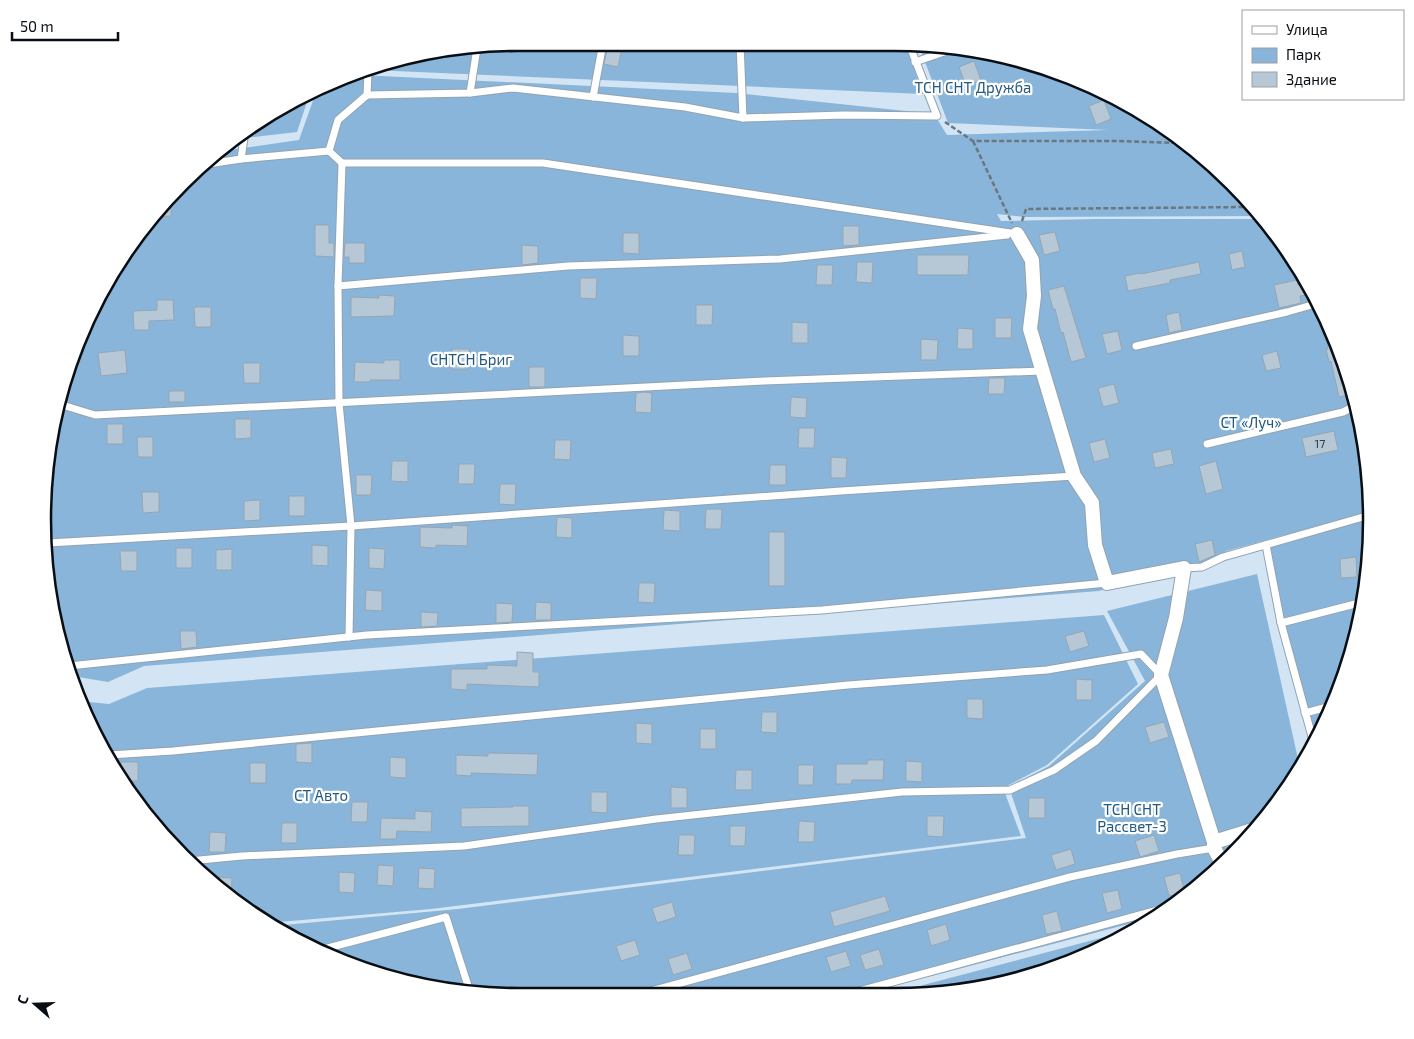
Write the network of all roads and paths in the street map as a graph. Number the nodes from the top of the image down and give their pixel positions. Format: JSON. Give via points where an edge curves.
{"nodes":[{"id":1,"x":601,"y":51,"type":"edge"},
{"id":2,"x":740,"y":51,"type":"edge"},
{"id":3,"x":912,"y":52,"type":"edge"},
{"id":4,"x":476,"y":53,"type":"edge"},
{"id":5,"x":940,"y":53,"type":"edge"},
{"id":6,"x":915,"y":62,"type":"junction"},
{"id":7,"x":368,"y":76,"type":"edge"},
{"id":8,"x":470,"y":93,"type":"junction"},
{"id":9,"x":367,"y":95,"type":"junction"},
{"id":10,"x":593,"y":97,"type":"junction"},
{"id":11,"x":937,"y":116,"type":"junction"},
{"id":12,"x":743,"y":118,"type":"junction"},
{"id":13,"x":244,"y":141,"type":"edge"},
{"id":14,"x":973,"y":141,"type":"junction"},
{"id":15,"x":1173,"y":143,"type":"edge"},
{"id":16,"x":329,"y":151,"type":"junction"},
{"id":17,"x":241,"y":159,"type":"junction"},
{"id":18,"x":216,"y":163,"type":"edge"},
{"id":19,"x":342,"y":163,"type":"junction"},
{"id":20,"x":1243,"y":207,"type":"edge"},
{"id":21,"x":1017,"y":234,"type":"junction"},
{"id":22,"x":338,"y":286,"type":"junction"},
{"id":23,"x":1311,"y":305,"type":"edge"},
{"id":24,"x":1136,"y":346,"type":"dead end"},
{"id":25,"x":1042,"y":371,"type":"junction"},
{"id":26,"x":339,"y":403,"type":"junction"},
{"id":27,"x":65,"y":406,"type":"edge"},
{"id":28,"x":1350,"y":409,"type":"edge"},
{"id":29,"x":1207,"y":444,"type":"dead end"},
{"id":30,"x":1074,"y":476,"type":"junction"},
{"id":31,"x":1363,"y":517,"type":"edge"},
{"id":32,"x":350,"y":526,"type":"junction"},
{"id":33,"x":52,"y":543,"type":"edge"},
{"id":34,"x":1266,"y":545,"type":"junction"},
{"id":35,"x":1184,"y":568,"type":"junction"},
{"id":36,"x":1107,"y":583,"type":"junction"},
{"id":37,"x":1355,"y":604,"type":"edge"},
{"id":38,"x":1281,"y":623,"type":"junction"},
{"id":39,"x":349,"y":637,"type":"junction"},
{"id":40,"x":75,"y":665,"type":"edge"},
{"id":41,"x":1161,"y":675,"type":"junction"},
{"id":42,"x":1323,"y":708,"type":"edge"},
{"id":43,"x":1305,"y":713,"type":"junction"},
{"id":44,"x":1311,"y":733,"type":"edge"},
{"id":45,"x":114,"y":755,"type":"edge"},
{"id":46,"x":1240,"y":836,"type":"edge"},
{"id":47,"x":1214,"y":845,"type":"junction"},
{"id":48,"x":1219,"y":857,"type":"edge"},
{"id":49,"x":199,"y":861,"type":"edge"},
{"id":50,"x":1150,"y":912,"type":"edge"},
{"id":51,"x":330,"y":947,"type":"edge"},
{"id":52,"x":468,"y":985,"type":"edge"},
{"id":53,"x":662,"y":988,"type":"edge"},
{"id":54,"x":870,"y":988,"type":"edge"}],
"edges":[{"from":1,"to":10,"type":"lane"},
{"from":2,"to":12,"type":"lane"},
{"from":3,"to":6,"type":"lane"},
{"from":4,"to":8,"type":"lane"},
{"from":5,"to":6,"type":"lane"},
{"from":6,"to":11,"type":"lane"},
{"from":7,"to":9,"type":"lane"},
{"from":8,"to":9,"type":"lane"},
{"from":8,"to":10,"type":"lane","via":[[513,88]]},
{"from":9,"to":16,"type":"lane","via":[[338,120]]},
{"from":10,"to":12,"type":"lane","via":[[685,107]]},
{"from":11,"to":12,"type":"lane"},
{"from":11,"to":14,"type":"path"},
{"from":13,"to":17,"type":"lane"},
{"from":14,"to":15,"type":"path"},
{"from":14,"to":21,"type":"path"},
{"from":16,"to":17,"type":"lane"},
{"from":16,"to":19,"type":"lane"},
{"from":17,"to":18,"type":"lane"},
{"from":19,"to":21,"type":"lane","via":[[543,163]]},
{"from":19,"to":22,"type":"lane"},
{"from":20,"to":21,"type":"path","via":[[1026,209]]},
{"from":21,"to":22,"type":"lane","via":[[780,259],[568,266]]},
{"from":21,"to":25,"type":"street","via":[[1032,260],[1034,296],[1030,329]]},
{"from":22,"to":26,"type":"lane"},
{"from":23,"to":24,"type":"lane"},
{"from":25,"to":26,"type":"lane","via":[[764,381]]},
{"from":25,"to":30,"type":"street"},
{"from":26,"to":27,"type":"lane","via":[[96,415]]},
{"from":26,"to":32,"type":"lane"},
{"from":28,"to":29,"type":"lane"},
{"from":30,"to":32,"type":"lane"},
{"from":30,"to":36,"type":"street","via":[[1092,503],[1095,546]]},
{"from":31,"to":34,"type":"lane"},
{"from":32,"to":33,"type":"lane"},
{"from":32,"to":39,"type":"lane"},
{"from":34,"to":35,"type":"lane","via":[[1223,557],[1202,567]]},
{"from":34,"to":38,"type":"lane"},
{"from":35,"to":36,"type":"street"},
{"from":35,"to":41,"type":"street","via":[[1176,618]]},
{"from":36,"to":39,"type":"lane","via":[[822,610]]},
{"from":37,"to":38,"type":"lane"},
{"from":38,"to":43,"type":"lane"},
{"from":39,"to":40,"type":"lane"},
{"from":41,"to":45,"type":"lane","via":[[1141,654],[1047,670],[848,685]]},
{"from":41,"to":47,"type":"street"},
{"from":41,"to":49,"type":"lane","via":[[1096,741],[1054,770],[1010,790],[902,792],[656,819],[464,846]]},
{"from":42,"to":43,"type":"lane"},
{"from":43,"to":44,"type":"lane"},
{"from":46,"to":47,"type":"street"},
{"from":47,"to":48,"type":"street"},
{"from":47,"to":53,"type":"lane","via":[[1070,877]]},
{"from":50,"to":54,"type":"lane"},
{"from":51,"to":52,"type":"lane","via":[[446,917]]}]}
